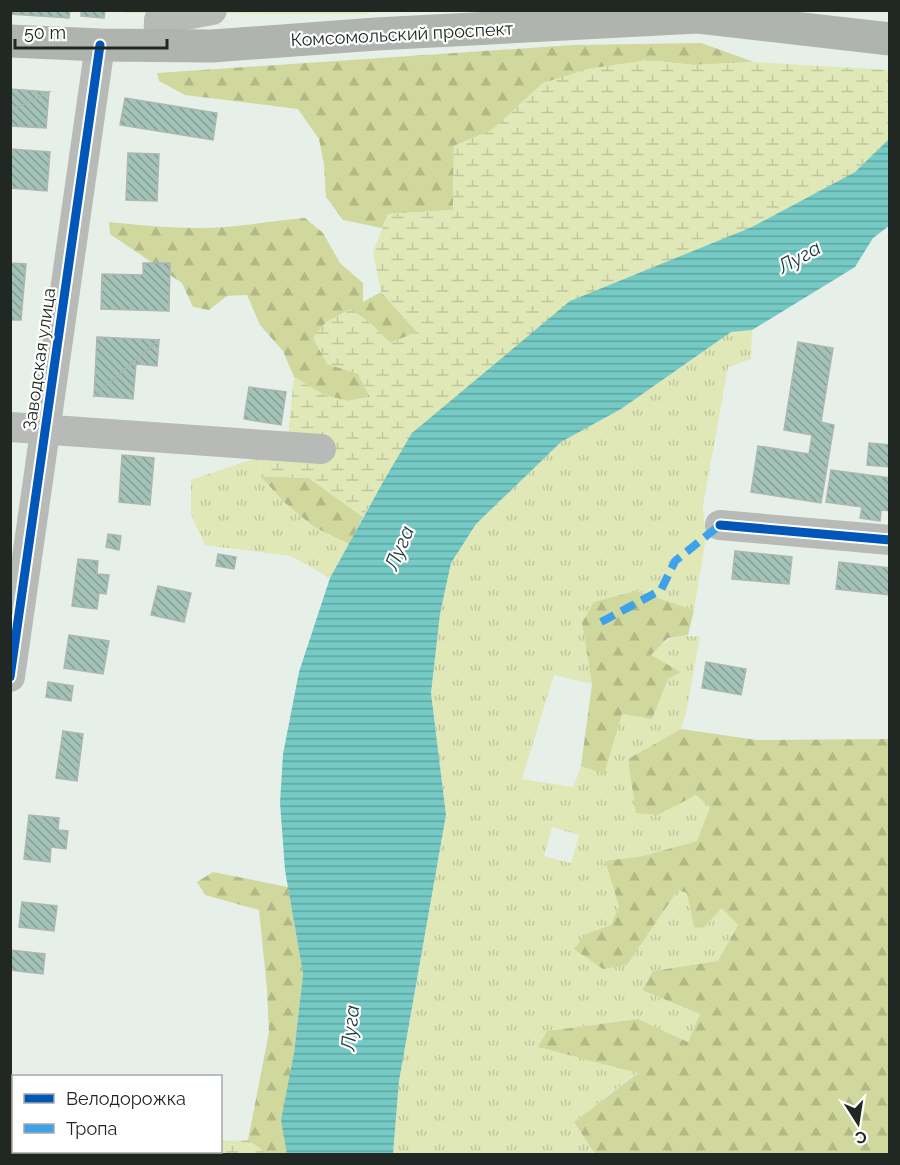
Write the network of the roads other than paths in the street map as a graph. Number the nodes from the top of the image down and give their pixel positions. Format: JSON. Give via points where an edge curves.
{"nodes":[{"id":1,"x":212,"y":10,"type":"edge"},
{"id":2,"x":877,"y":37,"type":"edge"},
{"id":3,"x":10,"y":41,"type":"edge"},
{"id":4,"x":100,"y":45,"type":"junction"},
{"id":5,"x":158,"y":45,"type":"junction"},
{"id":6,"x":10,"y":427,"type":"edge"},
{"id":7,"x":45,"y":430,"type":"junction"},
{"id":8,"x":321,"y":449,"type":"dead end"},
{"id":9,"x":720,"y":525,"type":"dead end"},
{"id":10,"x":890,"y":540,"type":"edge"},
{"id":11,"x":10,"y":677,"type":"edge"}],
"edges":[{"from":1,"to":5,"type":"street","via":[[159,20]]},
{"from":2,"to":5,"type":"main road","name":"Комсомольский проспект","via":[[698,17],[212,46]]},
{"from":3,"to":4,"type":"main road","name":"Комсомольский проспект"},
{"from":4,"to":5,"type":"main road","name":"Комсомольский проспект"},
{"from":4,"to":7,"type":"street","name":"Заводская улица"},
{"from":6,"to":7,"type":"street"},
{"from":7,"to":8,"type":"street"},
{"from":7,"to":11,"type":"street","name":"Заводская улица"},
{"from":9,"to":10,"type":"street"}]}
